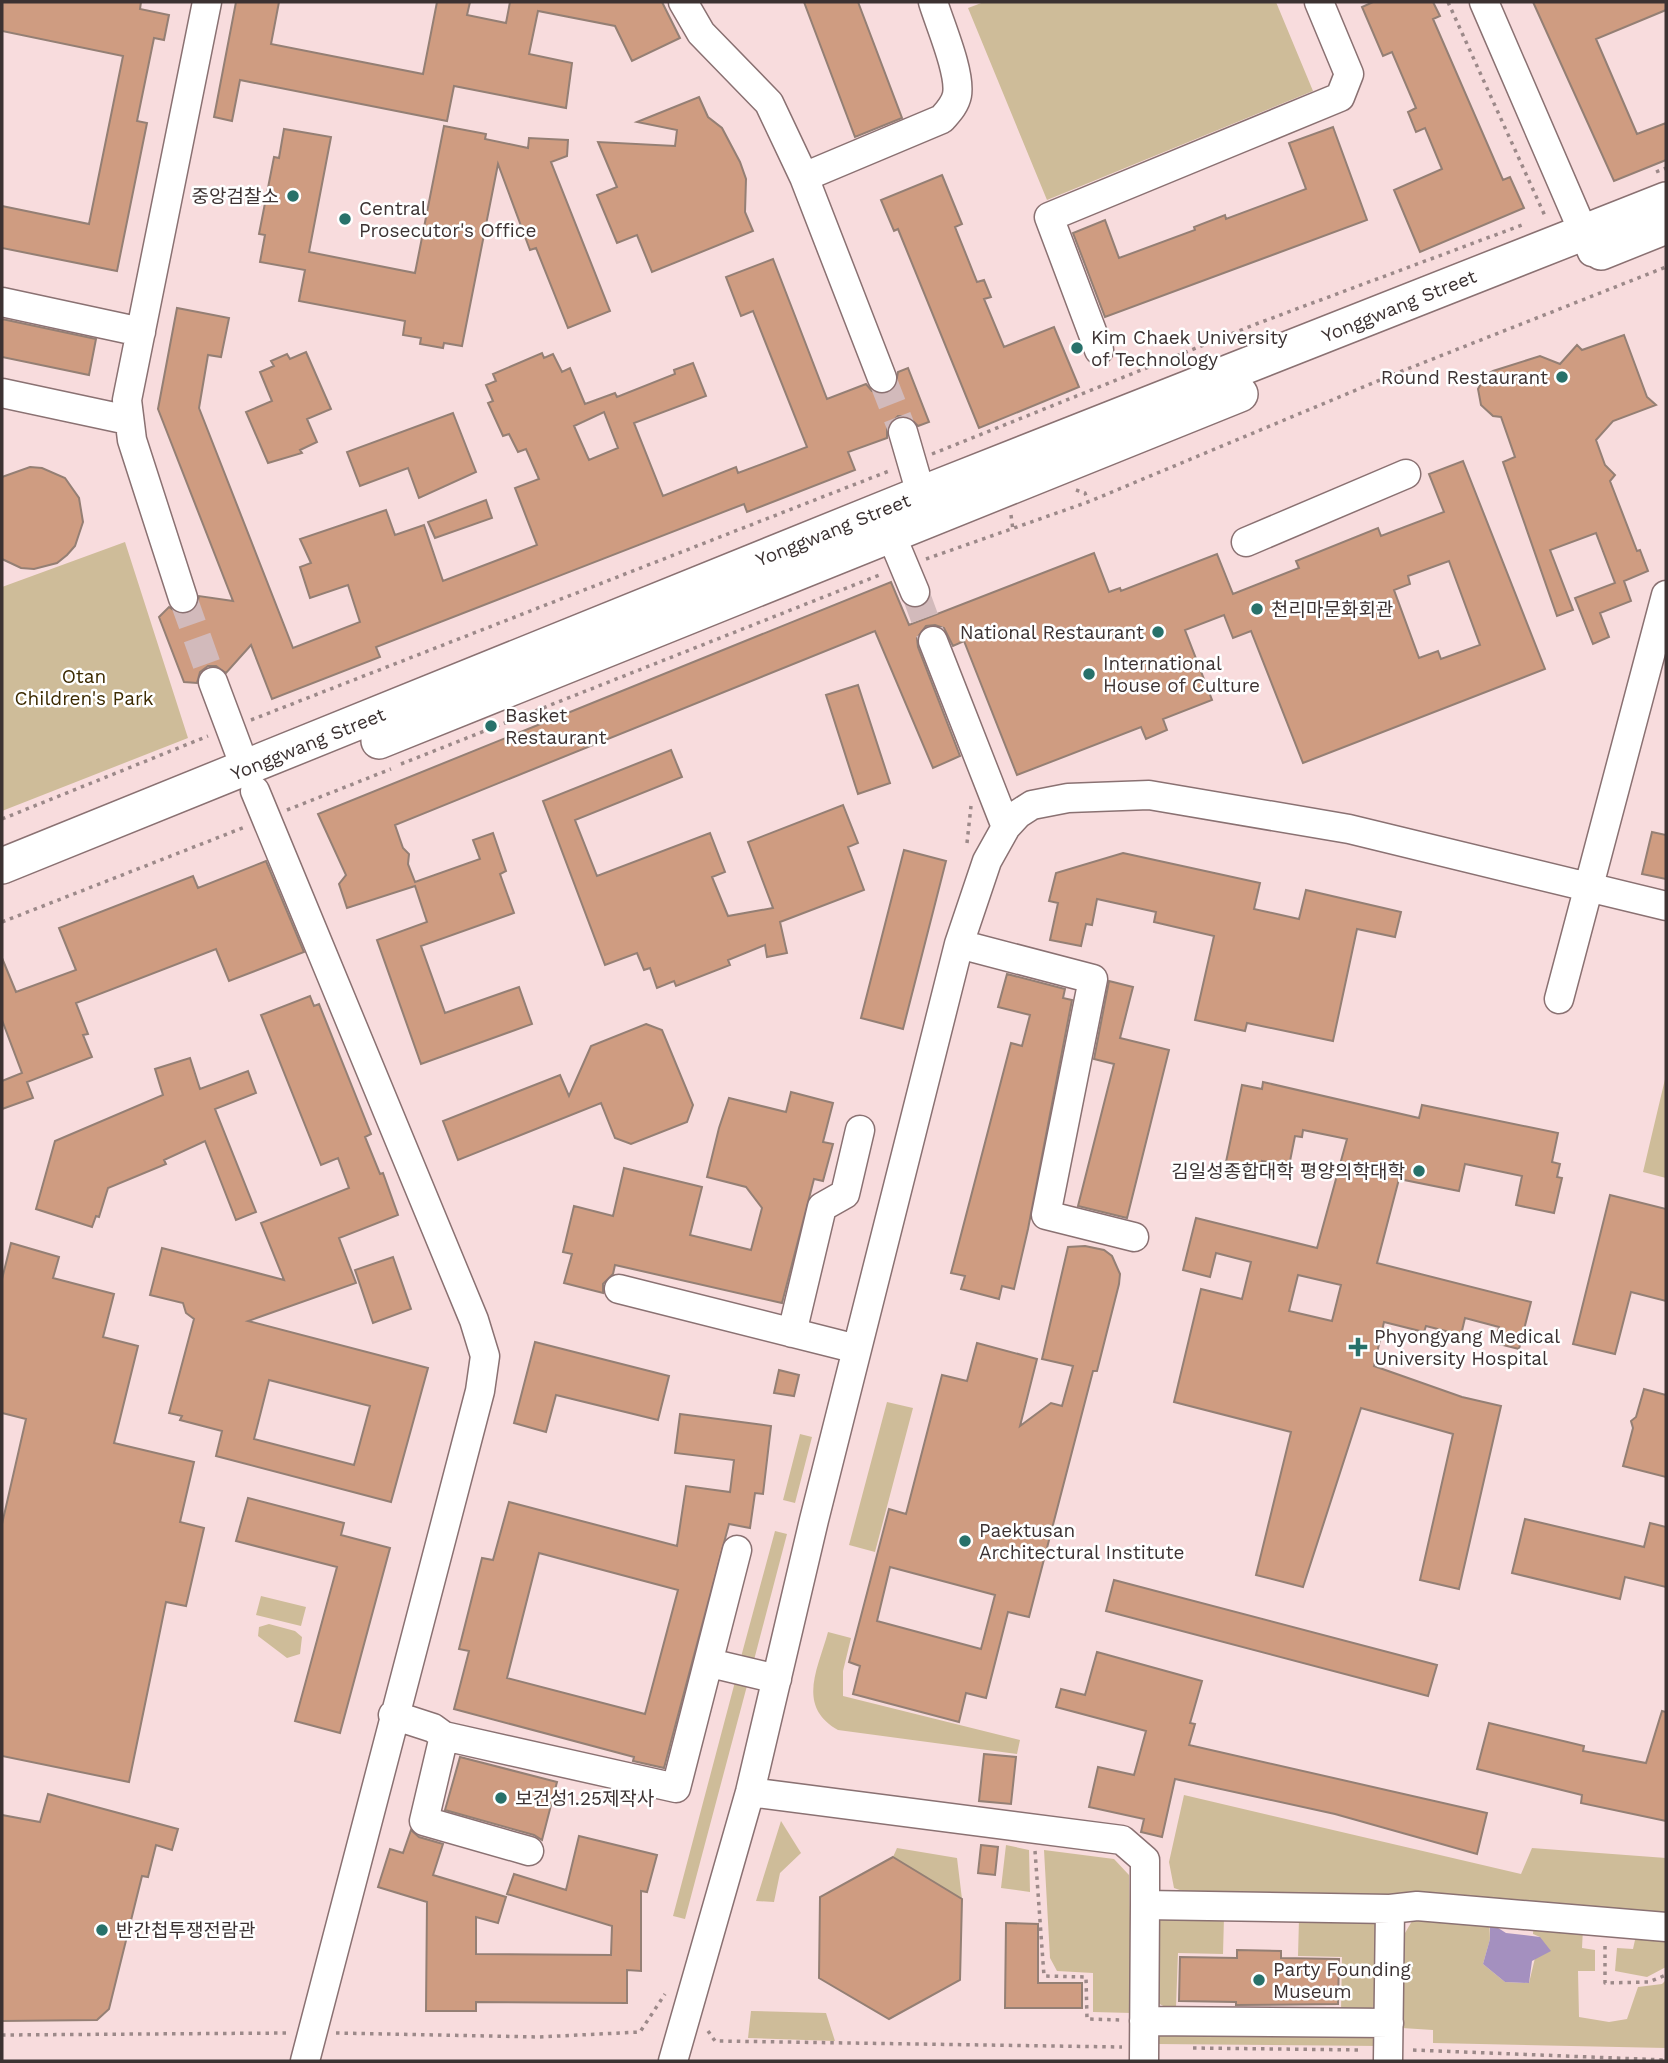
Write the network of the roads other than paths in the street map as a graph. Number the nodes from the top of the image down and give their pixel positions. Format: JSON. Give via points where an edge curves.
{"nodes":[{"id":1,"x":207,"y":2,"type":"edge"},
{"id":2,"x":683,"y":2,"type":"edge"},
{"id":3,"x":933,"y":2,"type":"edge"},
{"id":4,"x":1319,"y":2,"type":"edge"},
{"id":5,"x":1484,"y":2,"type":"edge"},
{"id":6,"x":804,"y":177,"type":"junction"},
{"id":7,"x":1660,"y":186,"type":"edge"},
{"id":8,"x":1666,"y":226,"type":"edge"},
{"id":9,"x":1583,"y":231,"type":"junction"},
{"id":10,"x":2,"y":302,"type":"edge"},
{"id":11,"x":141,"y":332,"type":"junction"},
{"id":12,"x":1099,"y":350,"type":"dead end"},
{"id":13,"x":882,"y":378,"type":"tunnel mouth"},
{"id":14,"x":2,"y":393,"type":"edge"},
{"id":15,"x":128,"y":420,"type":"junction"},
{"id":16,"x":903,"y":432,"type":"tunnel mouth"},
{"id":17,"x":1406,"y":474,"type":"dead end"},
{"id":18,"x":917,"y":478,"type":"junction"},
{"id":19,"x":1246,"y":542,"type":"dead end"},
{"id":20,"x":1666,"y":595,"type":"edge"},
{"id":21,"x":183,"y":598,"type":"tunnel mouth"},
{"id":22,"x":933,"y":641,"type":"tunnel mouth"},
{"id":23,"x":213,"y":682,"type":"tunnel mouth"},
{"id":24,"x":255,"y":793,"type":"junction"},
{"id":25,"x":1006,"y":827,"type":"junction"},
{"id":26,"x":2,"y":866,"type":"edge"},
{"id":27,"x":1587,"y":889,"type":"junction"},
{"id":28,"x":2,"y":890,"type":"edge"},
{"id":29,"x":1666,"y":906,"type":"edge"},
{"id":30,"x":959,"y":944,"type":"junction"},
{"id":31,"x":1559,"y":999,"type":"dead end"},
{"id":32,"x":860,"y":1130,"type":"dead end"},
{"id":33,"x":1134,"y":1237,"type":"dead end"},
{"id":34,"x":619,"y":1289,"type":"dead end"},
{"id":35,"x":792,"y":1333,"type":"junction"},
{"id":36,"x":857,"y":1349,"type":"junction"},
{"id":37,"x":737,"y":1550,"type":"dead end"},
{"id":38,"x":710,"y":1663,"type":"junction"},
{"id":39,"x":777,"y":1679,"type":"junction"},
{"id":40,"x":393,"y":1715,"type":"junction"},
{"id":41,"x":444,"y":1736,"type":"junction"},
{"id":42,"x":750,"y":1792,"type":"junction"},
{"id":43,"x":529,"y":1851,"type":"dead end"},
{"id":44,"x":1145,"y":1905,"type":"junction"},
{"id":45,"x":1390,"y":1909,"type":"junction"},
{"id":46,"x":1666,"y":1927,"type":"edge"},
{"id":47,"x":1144,"y":2021,"type":"junction"},
{"id":48,"x":1389,"y":2023,"type":"junction"},
{"id":49,"x":305,"y":2061,"type":"edge"},
{"id":50,"x":673,"y":2061,"type":"edge"},
{"id":51,"x":1143,"y":2061,"type":"edge"},
{"id":52,"x":1388,"y":2061,"type":"edge"}],
"edges":[{"from":1,"to":11,"type":"street"},
{"from":2,"to":6,"type":"street","via":[[701,33],[769,103]]},
{"from":3,"to":6,"type":"street","via":[[954,74],[957,94],[951,109],[942,119]]},
{"from":4,"to":12,"type":"street","via":[[1349,74],[1339,97],[1049,217]]},
{"from":5,"to":9,"type":"street"},
{"from":6,"to":13,"type":"street"},
{"from":7,"to":9,"type":"main road","name":"Yonggwang Street"},
{"from":8,"to":9,"type":"main road","name":"Yonggwang Street"},
{"from":9,"to":18,"type":"main road","name":"Yonggwang Street"},
{"from":9,"to":24,"type":"main road","name":"Yonggwang Street","via":[[905,565]]},
{"from":10,"to":11,"type":"street"},
{"from":11,"to":15,"type":"street","via":[[127,400]]},
{"from":14,"to":15,"type":"street"},
{"from":15,"to":21,"type":"street"},
{"from":16,"to":18,"type":"street"},
{"from":17,"to":19,"type":"street"},
{"from":18,"to":24,"type":"main road","name":"Yonggwang Street"},
{"from":20,"to":27,"type":"street"},
{"from":22,"to":25,"type":"street"},
{"from":23,"to":24,"type":"street"},
{"from":24,"to":26,"type":"main road","name":"Yonggwang Street"},
{"from":24,"to":28,"type":"main road","name":"Yonggwang Street"},
{"from":24,"to":40,"type":"street","via":[[485,1356],[480,1391]]},
{"from":25,"to":27,"type":"street","via":[[1025,809],[1051,800],[1149,795],[1349,829]]},
{"from":25,"to":30,"type":"street","via":[[987,861]]},
{"from":27,"to":29,"type":"street"},
{"from":27,"to":31,"type":"street"},
{"from":30,"to":33,"type":"street","via":[[1093,979],[1046,1215]]},
{"from":30,"to":36,"type":"street"},
{"from":32,"to":35,"type":"street","via":[[845,1194],[822,1207]]},
{"from":34,"to":35,"type":"street"},
{"from":35,"to":36,"type":"street"},
{"from":36,"to":39,"type":"street"},
{"from":37,"to":38,"type":"street"},
{"from":38,"to":39,"type":"street"},
{"from":38,"to":41,"type":"street","via":[[676,1788]]},
{"from":39,"to":42,"type":"street"},
{"from":40,"to":41,"type":"street"},
{"from":40,"to":49,"type":"street"},
{"from":41,"to":43,"type":"street","via":[[424,1821]]},
{"from":42,"to":44,"type":"street","via":[[1122,1840],[1145,1860]]},
{"from":42,"to":50,"type":"street"},
{"from":44,"to":45,"type":"street"},
{"from":44,"to":47,"type":"street"},
{"from":45,"to":46,"type":"street","via":[[1417,1906]]},
{"from":45,"to":48,"type":"street"},
{"from":47,"to":48,"type":"street"},
{"from":47,"to":51,"type":"street"},
{"from":48,"to":52,"type":"street"}]}
